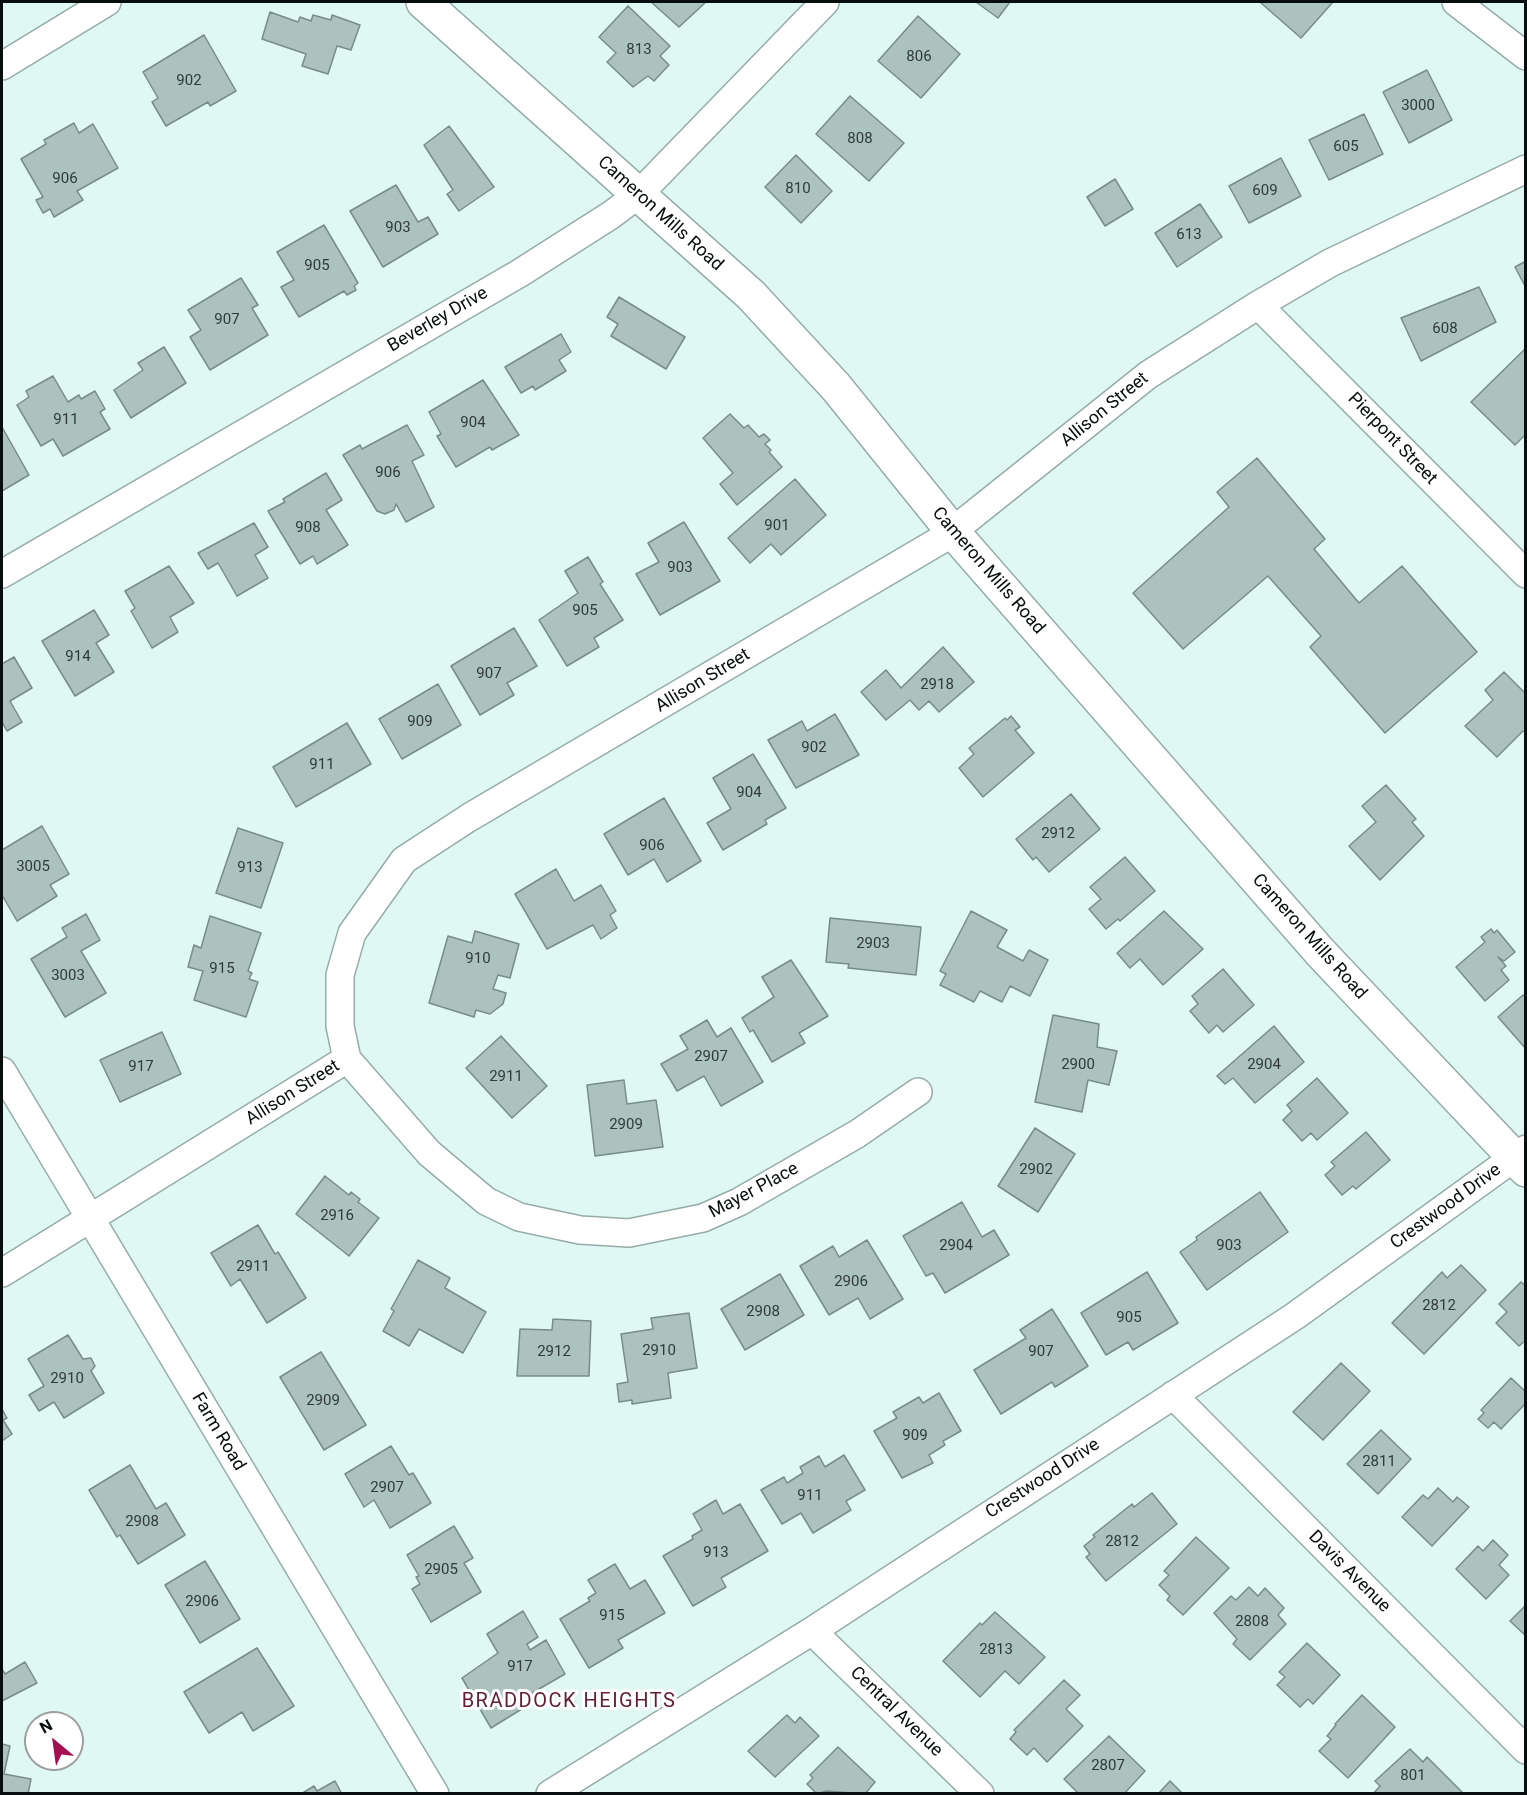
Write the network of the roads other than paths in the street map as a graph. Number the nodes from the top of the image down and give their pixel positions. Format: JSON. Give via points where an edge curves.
{"nodes":[{"id":1,"x":107,"y":2,"type":"edge"},
{"id":2,"x":423,"y":2,"type":"edge"},
{"id":3,"x":825,"y":2,"type":"edge"},
{"id":4,"x":1456,"y":2,"type":"edge"},
{"id":5,"x":1526,"y":56,"type":"edge"},
{"id":6,"x":2,"y":66,"type":"edge"},
{"id":7,"x":1526,"y":168,"type":"edge"},
{"id":8,"x":639,"y":195,"type":"junction"},
{"id":9,"x":1258,"y":305,"type":"junction"},
{"id":10,"x":953,"y":532,"type":"junction"},
{"id":11,"x":2,"y":574,"type":"edge"},
{"id":12,"x":1526,"y":574,"type":"edge"},
{"id":13,"x":347,"y":1059,"type":"junction"},
{"id":14,"x":2,"y":1071,"type":"edge"},
{"id":15,"x":918,"y":1092,"type":"dead end"},
{"id":16,"x":1522,"y":1159,"type":"edge"},
{"id":17,"x":91,"y":1219,"type":"junction"},
{"id":18,"x":2,"y":1273,"type":"edge"},
{"id":19,"x":1173,"y":1395,"type":"junction"},
{"id":20,"x":812,"y":1631,"type":"junction"},
{"id":21,"x":1526,"y":1750,"type":"edge"},
{"id":22,"x":435,"y":1794,"type":"edge"},
{"id":23,"x":550,"y":1794,"type":"edge"},
{"id":24,"x":980,"y":1794,"type":"edge"}],
"edges":[{"from":1,"to":6,"type":"street"},
{"from":2,"to":8,"type":"street","name":"Cameron Mills Road"},
{"from":3,"to":8,"type":"street","name":"Beverley Drive"},
{"from":4,"to":5,"type":"street"},
{"from":7,"to":9,"type":"street","name":"Allison Street","via":[[1330,263]]},
{"from":8,"to":10,"type":"street","name":"Cameron Mills Road","via":[[751,295],[836,387]]},
{"from":8,"to":11,"type":"street","name":"Beverley Drive","via":[[520,273]]},
{"from":9,"to":10,"type":"street","name":"Allison Street","via":[[1148,375]]},
{"from":9,"to":12,"type":"street","name":"Pierpont Street"},
{"from":10,"to":13,"type":"street","name":"Allison Street","via":[[404,860],[352,933],[340,975],[340,1026]]},
{"from":10,"to":16,"type":"street","name":"Cameron Mills Road","via":[[1320,952]]},
{"from":13,"to":15,"type":"street","name":"Mayer Place","via":[[429,1153],[486,1202],[519,1217],[580,1230],[629,1233],[703,1218],[739,1202],[857,1134]]},
{"from":13,"to":17,"type":"street","name":"Allison Street"},
{"from":14,"to":17,"type":"street","name":"Farm Road"},
{"from":16,"to":19,"type":"street","name":"Crestwood Drive"},
{"from":17,"to":18,"type":"street","name":"Allison Street"},
{"from":17,"to":22,"type":"street","name":"Farm Road"},
{"from":19,"to":20,"type":"street","name":"Crestwood Drive"},
{"from":19,"to":21,"type":"street","name":"Davis Avenue"},
{"from":20,"to":23,"type":"street","name":"Crestwood Drive"},
{"from":20,"to":24,"type":"street","name":"Central Avenue"}]}
